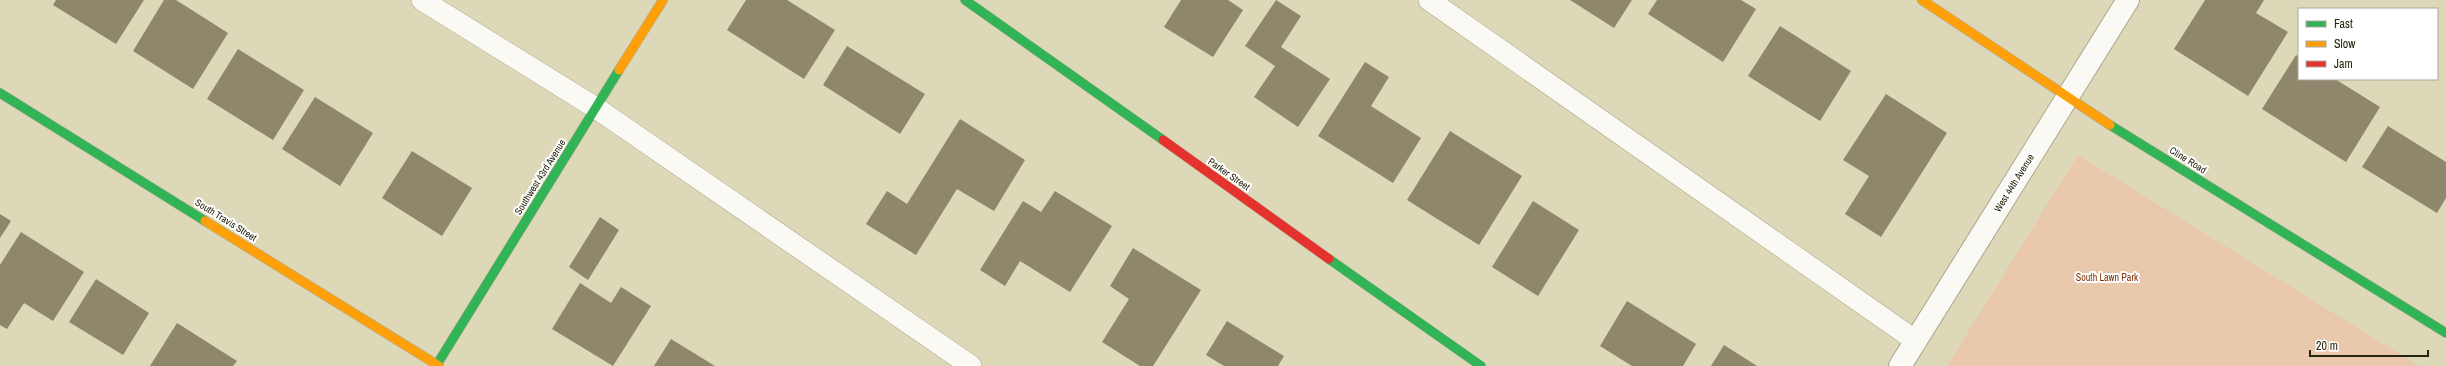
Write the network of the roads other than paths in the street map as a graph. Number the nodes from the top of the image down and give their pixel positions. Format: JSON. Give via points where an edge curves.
{"nodes":[{"id":1,"x":422,"y":0,"type":"edge"},
{"id":2,"x":663,"y":0,"type":"edge"},
{"id":3,"x":964,"y":0,"type":"edge"},
{"id":4,"x":1429,"y":0,"type":"edge"},
{"id":5,"x":1922,"y":0,"type":"edge"},
{"id":6,"x":2128,"y":0,"type":"edge"},
{"id":7,"x":0,"y":93,"type":"edge"},
{"id":8,"x":2067,"y":98,"type":"junction"},
{"id":9,"x":596,"y":108,"type":"junction"},
{"id":10,"x":2446,"y":333,"type":"edge"},
{"id":11,"x":1916,"y":341,"type":"junction"},
{"id":12,"x":438,"y":366,"type":"edge"},
{"id":13,"x":972,"y":366,"type":"edge"},
{"id":14,"x":1481,"y":366,"type":"edge"},
{"id":15,"x":1900,"y":366,"type":"edge"}],
"edges":[{"from":1,"to":9,"type":"lane"},
{"from":2,"to":9,"type":"street","name":"Southwest 43rd Avenue"},
{"from":3,"to":14,"type":"street","name":"Parker Street"},
{"from":4,"to":11,"type":"lane"},
{"from":5,"to":8,"type":"street","name":"Cline Road"},
{"from":6,"to":8,"type":"street","name":"West 44th Avenue"},
{"from":7,"to":12,"type":"street","name":"South Travis Street"},
{"from":8,"to":10,"type":"street","name":"Cline Road"},
{"from":8,"to":11,"type":"street","name":"West 44th Avenue"},
{"from":9,"to":12,"type":"street","name":"Southwest 43rd Avenue"},
{"from":9,"to":13,"type":"lane"},
{"from":11,"to":15,"type":"street","name":"West 44th Avenue"}]}
